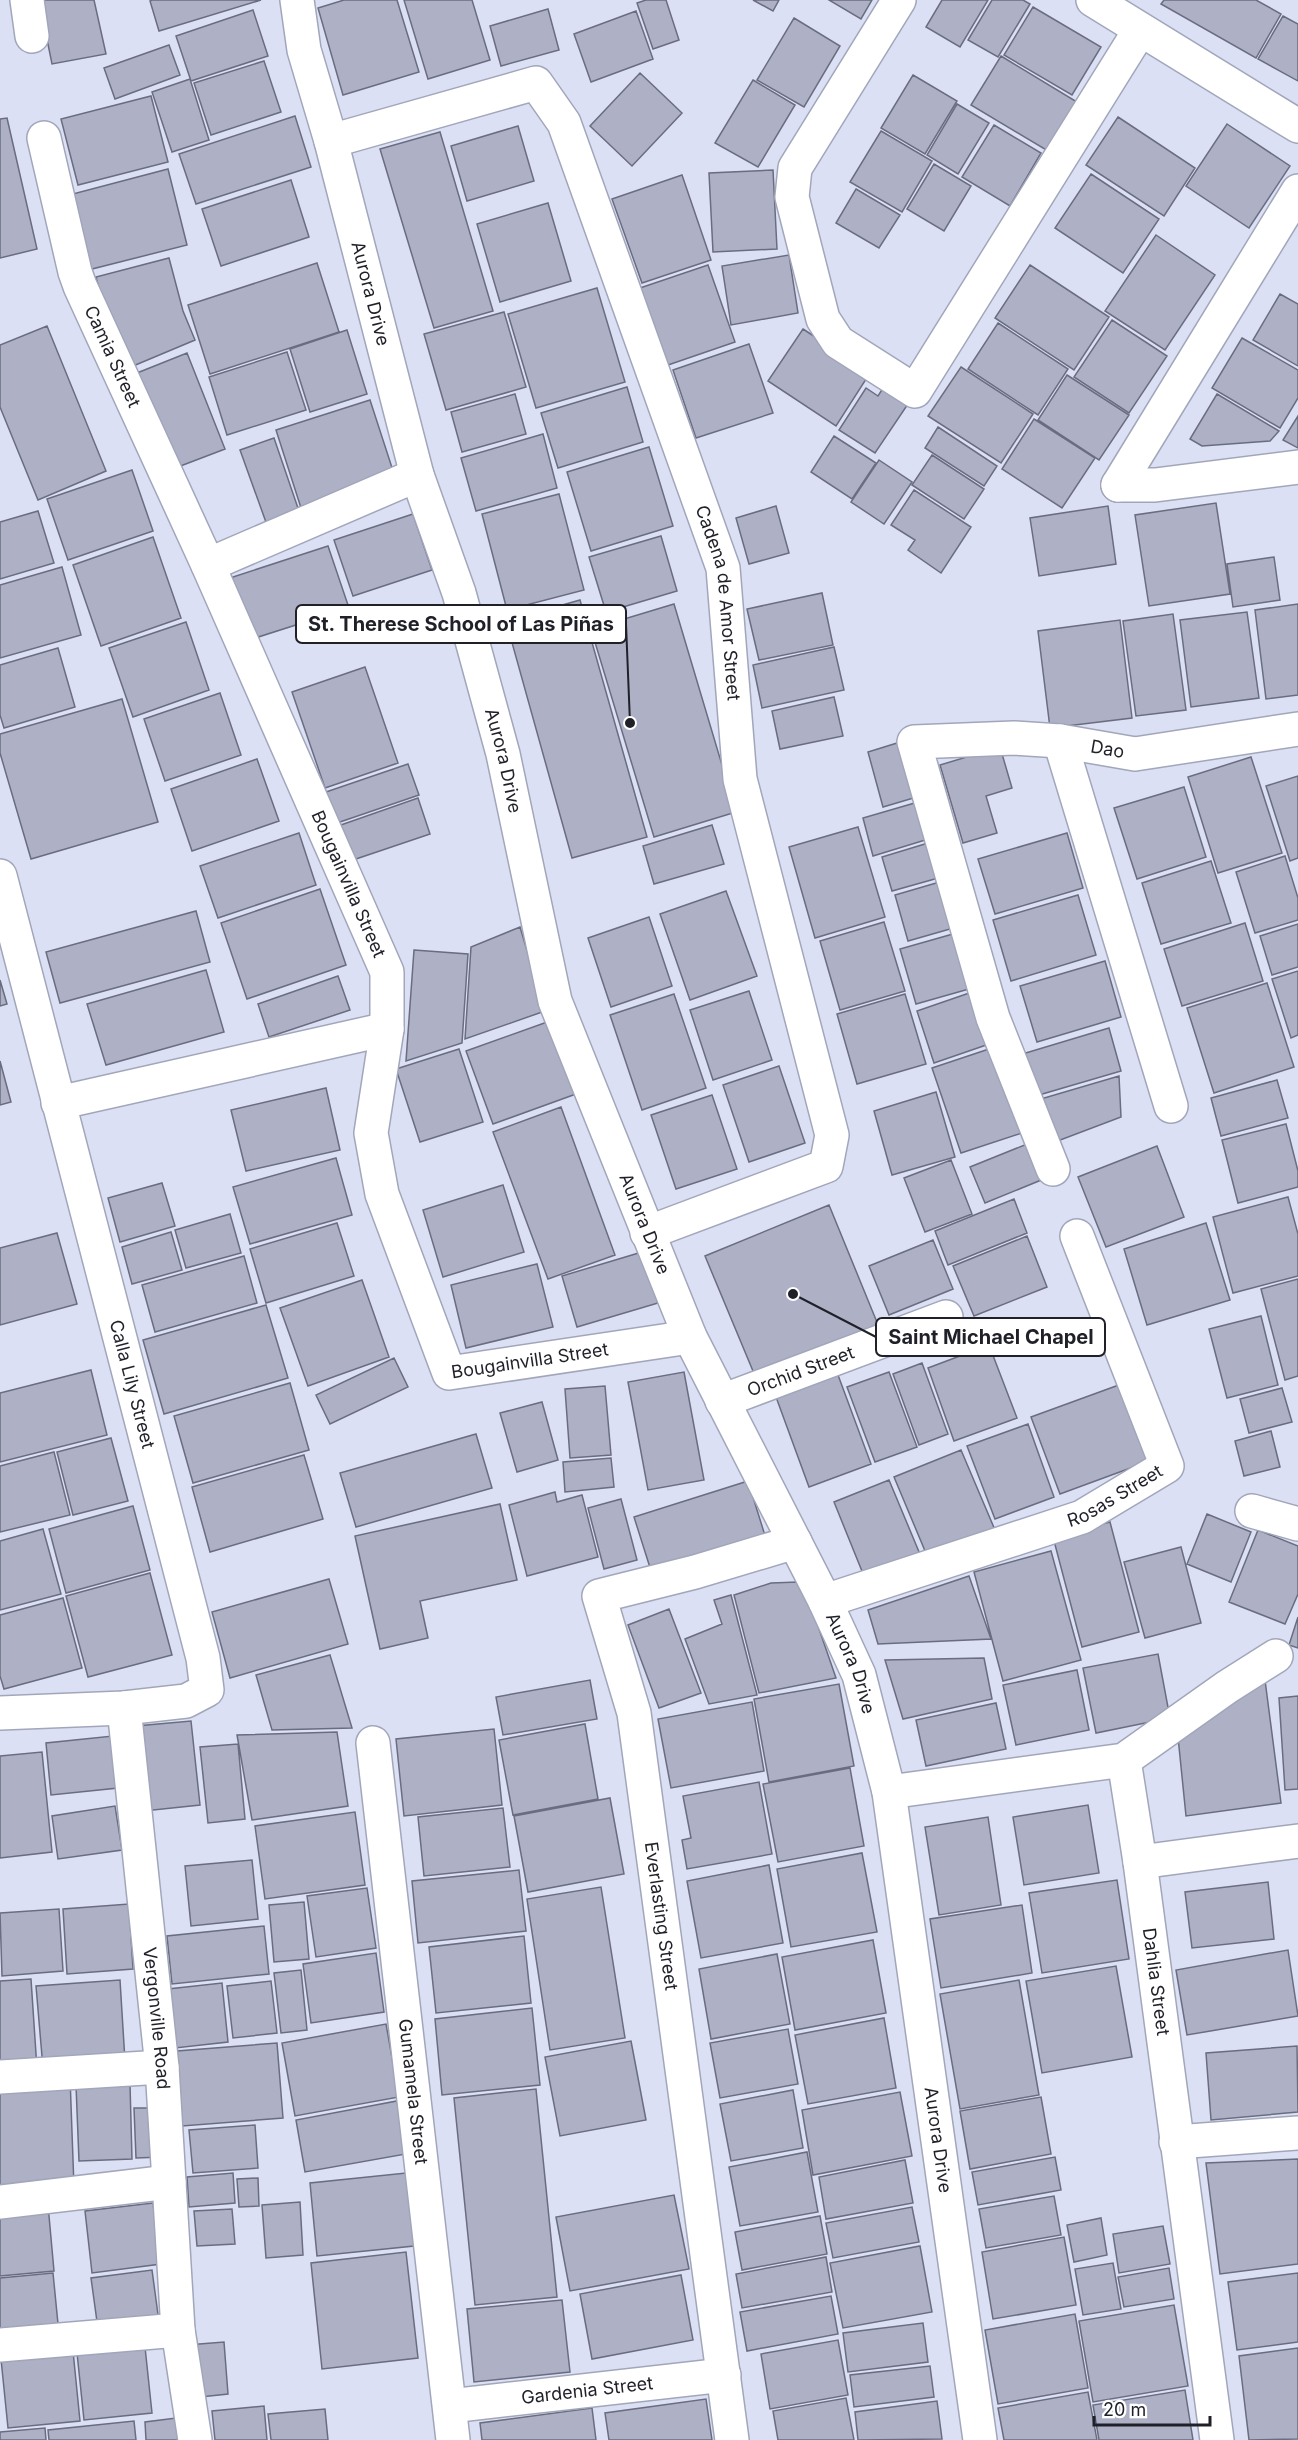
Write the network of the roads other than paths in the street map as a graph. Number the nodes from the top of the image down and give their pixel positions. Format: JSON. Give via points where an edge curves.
{"nodes":[{"id":1,"x":27,"y":0,"type":"edge"},
{"id":2,"x":297,"y":0,"type":"edge"},
{"id":3,"x":899,"y":0,"type":"edge"},
{"id":4,"x":1093,"y":0,"type":"edge"},
{"id":5,"x":1140,"y":30,"type":"junction"},
{"id":6,"x":32,"y":36,"type":"dead end"},
{"id":7,"x":1298,"y":126,"type":"edge"},
{"id":8,"x":44,"y":138,"type":"dead end"},
{"id":9,"x":331,"y":141,"type":"junction"},
{"id":10,"x":1298,"y":191,"type":"edge"},
{"id":11,"x":1298,"y":467,"type":"edge"},
{"id":12,"x":417,"y":476,"type":"junction"},
{"id":13,"x":208,"y":565,"type":"junction"},
{"id":14,"x":1298,"y":729,"type":"edge"},
{"id":15,"x":1060,"y":741,"type":"junction"},
{"id":16,"x":0,"y":876,"type":"edge"},
{"id":17,"x":387,"y":1029,"type":"junction"},
{"id":18,"x":58,"y":1103,"type":"junction"},
{"id":19,"x":1171,"y":1106,"type":"dead end"},
{"id":20,"x":1053,"y":1169,"type":"dead end"},
{"id":21,"x":647,"y":1233,"type":"junction"},
{"id":22,"x":1077,"y":1236,"type":"dead end"},
{"id":23,"x":946,"y":1317,"type":"dead end"},
{"id":24,"x":690,"y":1337,"type":"junction"},
{"id":25,"x":723,"y":1401,"type":"junction"},
{"id":26,"x":1252,"y":1512,"type":"dead end"},
{"id":27,"x":1298,"y":1524,"type":"edge"},
{"id":28,"x":795,"y":1542,"type":"junction"},
{"id":29,"x":825,"y":1601,"type":"junction"},
{"id":30,"x":1275,"y":1656,"type":"dead end"},
{"id":31,"x":124,"y":1707,"type":"junction"},
{"id":32,"x":0,"y":1713,"type":"edge"},
{"id":33,"x":373,"y":1743,"type":"dead end"},
{"id":34,"x":1124,"y":1760,"type":"junction"},
{"id":35,"x":889,"y":1792,"type":"junction"},
{"id":36,"x":1298,"y":1841,"type":"edge"},
{"id":37,"x":1140,"y":1862,"type":"junction"},
{"id":38,"x":162,"y":2067,"type":"junction"},
{"id":39,"x":0,"y":2077,"type":"edge"},
{"id":40,"x":1298,"y":2133,"type":"edge"},
{"id":41,"x":1176,"y":2142,"type":"junction"},
{"id":42,"x":169,"y":2182,"type":"junction"},
{"id":43,"x":0,"y":2202,"type":"edge"},
{"id":44,"x":178,"y":2330,"type":"junction"},
{"id":45,"x":0,"y":2345,"type":"edge"},
{"id":46,"x":724,"y":2375,"type":"junction"},
{"id":47,"x":450,"y":2406,"type":"junction"},
{"id":48,"x":195,"y":2440,"type":"edge"},
{"id":49,"x":453,"y":2440,"type":"edge"},
{"id":50,"x":732,"y":2440,"type":"edge"},
{"id":51,"x":980,"y":2440,"type":"edge"},
{"id":52,"x":1217,"y":2440,"type":"edge"}],
"edges":[{"from":1,"to":6,"type":"street"},
{"from":2,"to":9,"type":"street","name":"Aurora Drive","via":[[304,50]]},
{"from":3,"to":5,"type":"street","via":[[795,168],[792,197],[823,319],[838,342],[915,391]]},
{"from":4,"to":5,"type":"street"},
{"from":5,"to":7,"type":"street"},
{"from":8,"to":13,"type":"street","name":"Camia Street","via":[[80,286]]},
{"from":9,"to":12,"type":"street","name":"Aurora Drive"},
{"from":9,"to":21,"type":"street","name":"Cadena de Amor Street","via":[[536,83],[564,123],[723,568],[740,779],[832,1135],[826,1166]]},
{"from":10,"to":11,"type":"street","via":[[1118,485],[1155,485]]},
{"from":12,"to":13,"type":"street"},
{"from":12,"to":21,"type":"street","name":"Aurora Drive","via":[[459,593],[503,754],[555,1001]]},
{"from":13,"to":17,"type":"street","name":"Bougainvilla Street","via":[[387,972]]},
{"from":14,"to":15,"type":"street","name":"Dao","via":[[1135,754]]},
{"from":15,"to":19,"type":"street"},
{"from":15,"to":20,"type":"street","name":"Dao","via":[[1014,738],[914,742],[993,1018]]},
{"from":16,"to":18,"type":"street","name":"Calla Lily Street"},
{"from":17,"to":18,"type":"street"},
{"from":17,"to":24,"type":"street","name":"Bougainvilla Street","via":[[371,1133],[382,1194],[449,1373]]},
{"from":18,"to":31,"type":"street","name":"Calla Lily Street","via":[[203,1658],[207,1690],[186,1701]]},
{"from":21,"to":24,"type":"street","name":"Aurora Drive"},
{"from":22,"to":29,"type":"street","name":"Rosas Street","via":[[1167,1466],[1083,1517]]},
{"from":23,"to":25,"type":"street","name":"Orchid Street"},
{"from":24,"to":25,"type":"street","name":"Aurora Drive"},
{"from":25,"to":28,"type":"street","name":"Aurora Drive"},
{"from":26,"to":27,"type":"street"},
{"from":28,"to":29,"type":"street","name":"Aurora Drive"},
{"from":28,"to":46,"type":"street","name":"Everlasting Street","via":[[599,1596],[634,1713]]},
{"from":29,"to":35,"type":"street","name":"Aurora Drive","via":[[858,1675]]},
{"from":30,"to":34,"type":"street"},
{"from":31,"to":32,"type":"street","name":"Calla Lily Street"},
{"from":31,"to":38,"type":"street","name":"Vergonville Road"},
{"from":33,"to":47,"type":"street","name":"Gumamela Street"},
{"from":34,"to":35,"type":"street"},
{"from":34,"to":37,"type":"street","name":"Dahlia Street"},
{"from":35,"to":51,"type":"street","name":"Aurora Drive"},
{"from":36,"to":37,"type":"street"},
{"from":37,"to":41,"type":"street","name":"Dahlia Street"},
{"from":38,"to":39,"type":"street"},
{"from":38,"to":42,"type":"street","name":"Vergonville Road"},
{"from":40,"to":41,"type":"street"},
{"from":41,"to":52,"type":"street","name":"Dahlia Street"},
{"from":42,"to":43,"type":"street"},
{"from":42,"to":44,"type":"street","name":"Vergonville Road"},
{"from":44,"to":45,"type":"street"},
{"from":44,"to":48,"type":"street","name":"Vergonville Road"},
{"from":46,"to":47,"type":"street","name":"Gardenia Street"},
{"from":46,"to":50,"type":"street","name":"Everlasting Street"},
{"from":47,"to":49,"type":"street","name":"Gumamela Street"}]}
